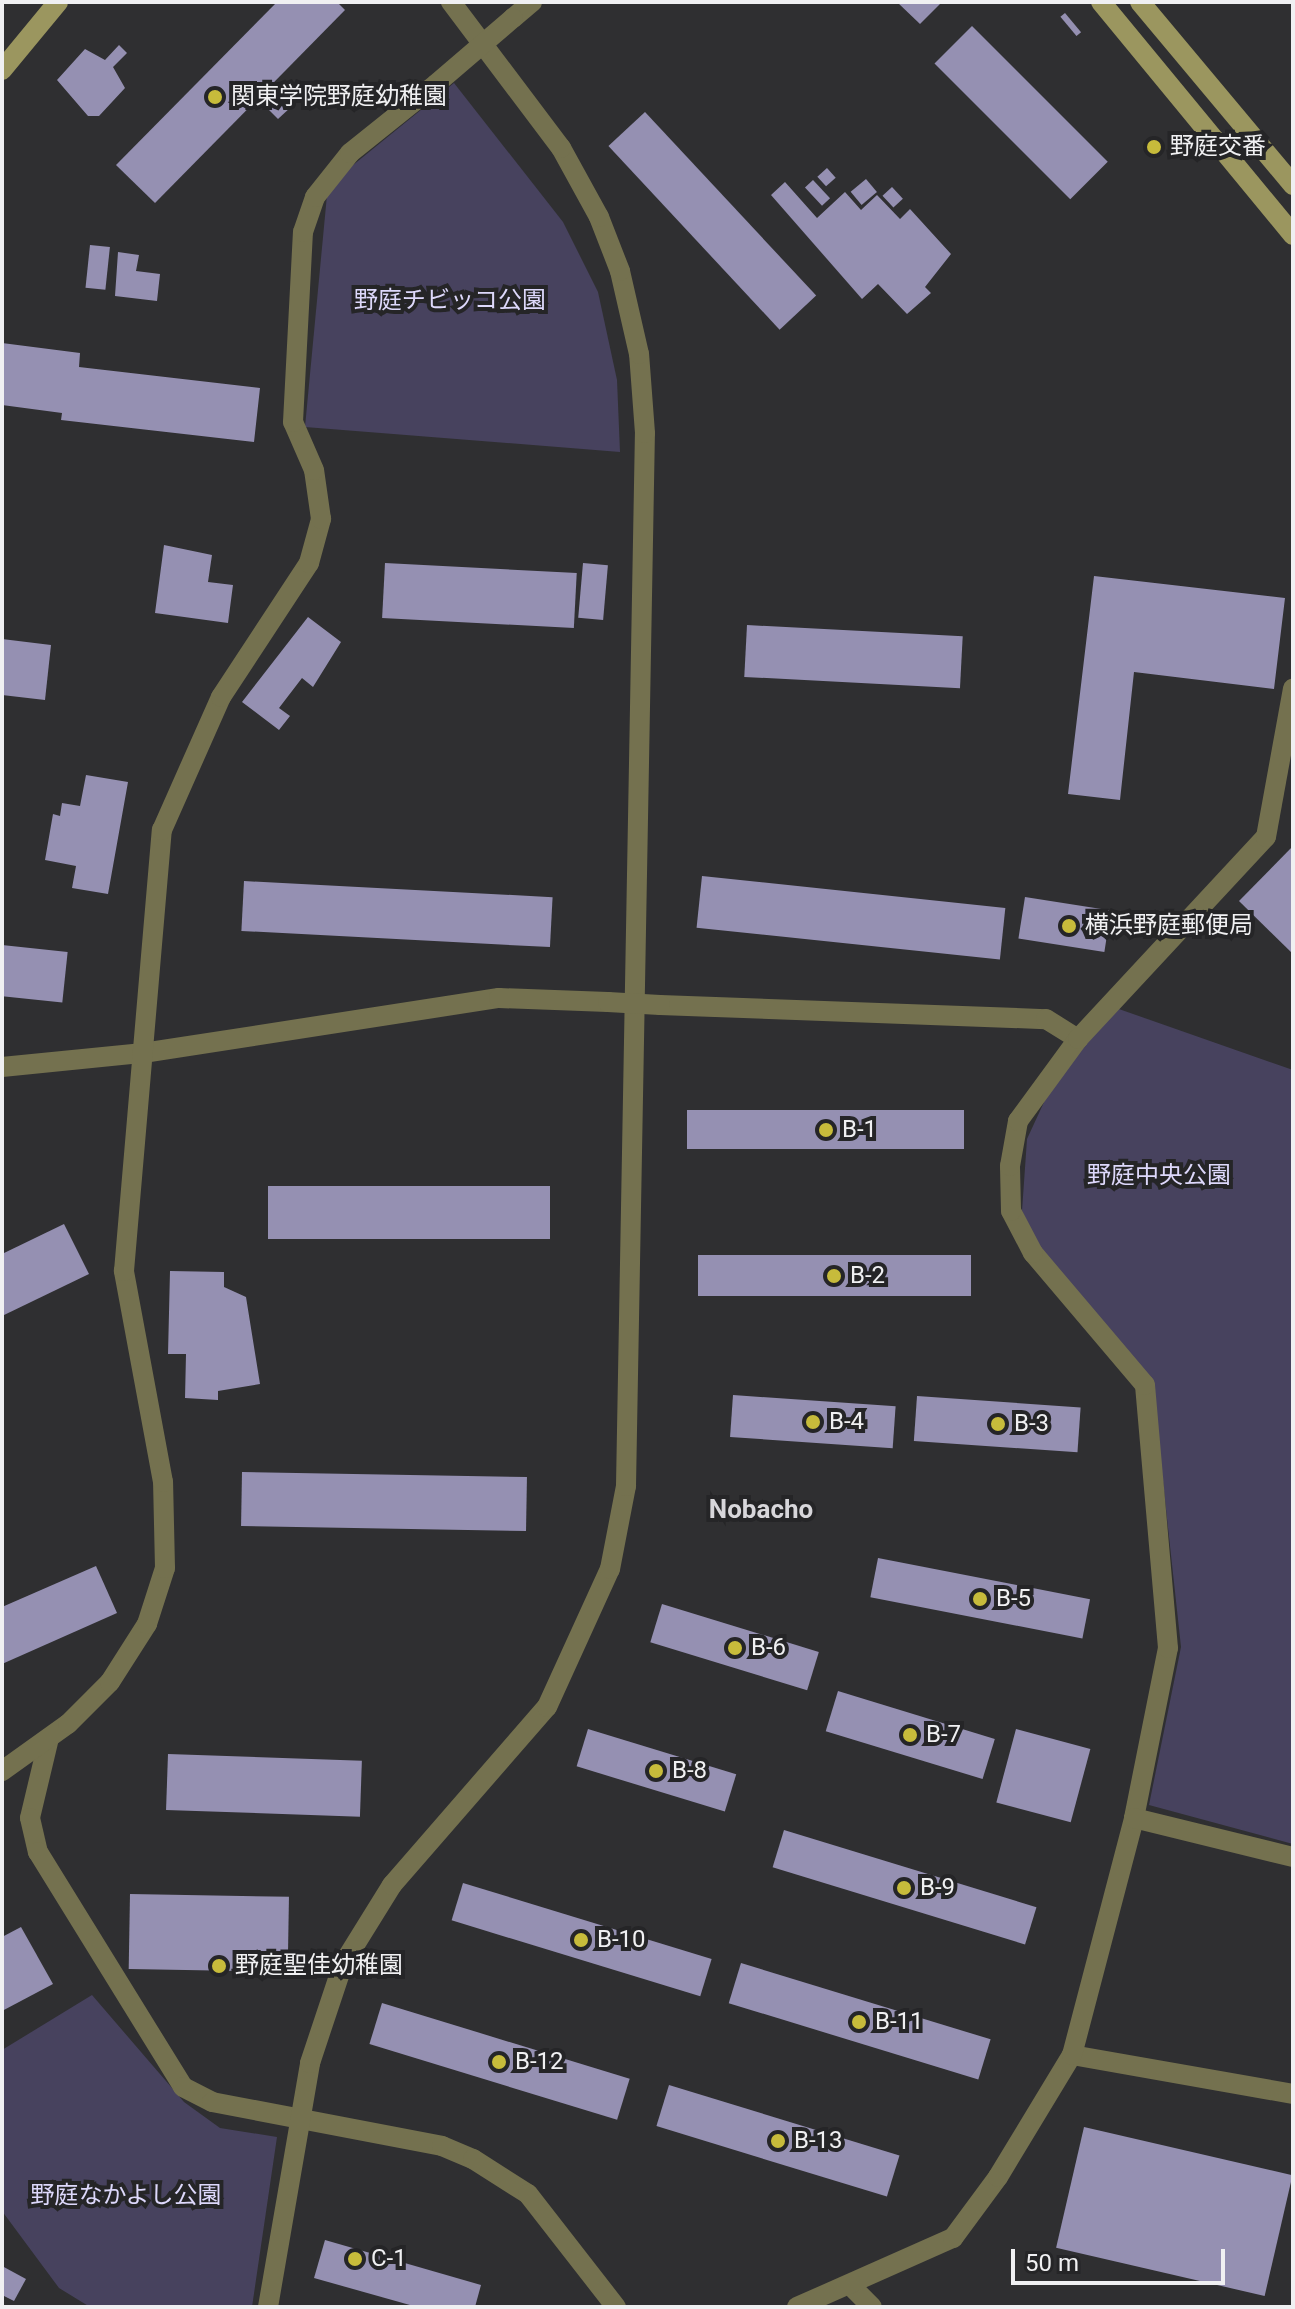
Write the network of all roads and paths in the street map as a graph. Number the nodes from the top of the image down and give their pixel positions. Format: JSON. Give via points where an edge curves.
{"nodes":[{"id":1,"x":58,"y":2,"type":"edge"},
{"id":2,"x":451,"y":2,"type":"edge"},
{"id":3,"x":532,"y":2,"type":"edge"},
{"id":4,"x":1101,"y":2,"type":"edge"},
{"id":5,"x":1140,"y":2,"type":"edge"},
{"id":6,"x":2,"y":70,"type":"edge"},
{"id":7,"x":1293,"y":185,"type":"edge"},
{"id":8,"x":1293,"y":235,"type":"edge"},
{"id":9,"x":1293,"y":688,"type":"edge"},
{"id":10,"x":1078,"y":1039,"type":"junction"},
{"id":11,"x":143,"y":1053,"type":"junction"},
{"id":12,"x":2,"y":1067,"type":"edge"},
{"id":13,"x":49,"y":1738,"type":"junction"},
{"id":14,"x":2,"y":1771,"type":"edge"},
{"id":15,"x":1134,"y":1818,"type":"junction"},
{"id":16,"x":1293,"y":1857,"type":"edge"},
{"id":17,"x":1072,"y":2055,"type":"junction"},
{"id":18,"x":1293,"y":2094,"type":"edge"},
{"id":19,"x":297,"y":2123,"type":"junction"},
{"id":20,"x":852,"y":2287,"type":"junction"},
{"id":21,"x":268,"y":2307,"type":"edge"},
{"id":22,"x":616,"y":2307,"type":"edge"},
{"id":23,"x":797,"y":2307,"type":"edge"},
{"id":24,"x":872,"y":2307,"type":"edge"}],
"edges":[{"from":1,"to":6,"type":"street"},
{"from":2,"to":19,"type":"street","via":[[561,148],[599,217],[639,354],[645,433],[626,1486],[610,1569],[547,1707],[392,1885],[343,1964],[323,2011]]},
{"from":3,"to":11,"type":"street","bridge":true,"via":[[333,171],[303,232],[293,422],[314,470],[321,519],[309,563],[221,697],[162,830]]},
{"from":4,"to":8,"type":"street"},
{"from":5,"to":7,"type":"street"},
{"from":9,"to":10,"type":"street","via":[[1266,837]]},
{"from":10,"to":11,"type":"street","bridge":true,"via":[[1046,1019],[499,998],[245,1032]]},
{"from":10,"to":15,"type":"street","via":[[1018,1121],[1011,1211],[1033,1253],[1145,1385],[1168,1648]]},
{"from":11,"to":12,"type":"street"},
{"from":11,"to":13,"type":"street","via":[[124,1271],[163,1482],[165,1568],[147,1624],[110,1682]]},
{"from":13,"to":14,"type":"street"},
{"from":13,"to":19,"type":"street","via":[[30,1818],[38,1852],[169,2073],[212,2102]]},
{"from":15,"to":16,"type":"street"},
{"from":15,"to":17,"type":"street"},
{"from":17,"to":18,"type":"street"},
{"from":17,"to":20,"type":"street","via":[[953,2238]]},
{"from":19,"to":21,"type":"street"},
{"from":19,"to":22,"type":"street","via":[[442,2146],[473,2159],[528,2194]]},
{"from":20,"to":23,"type":"street"},
{"from":20,"to":24,"type":"street"}]}
